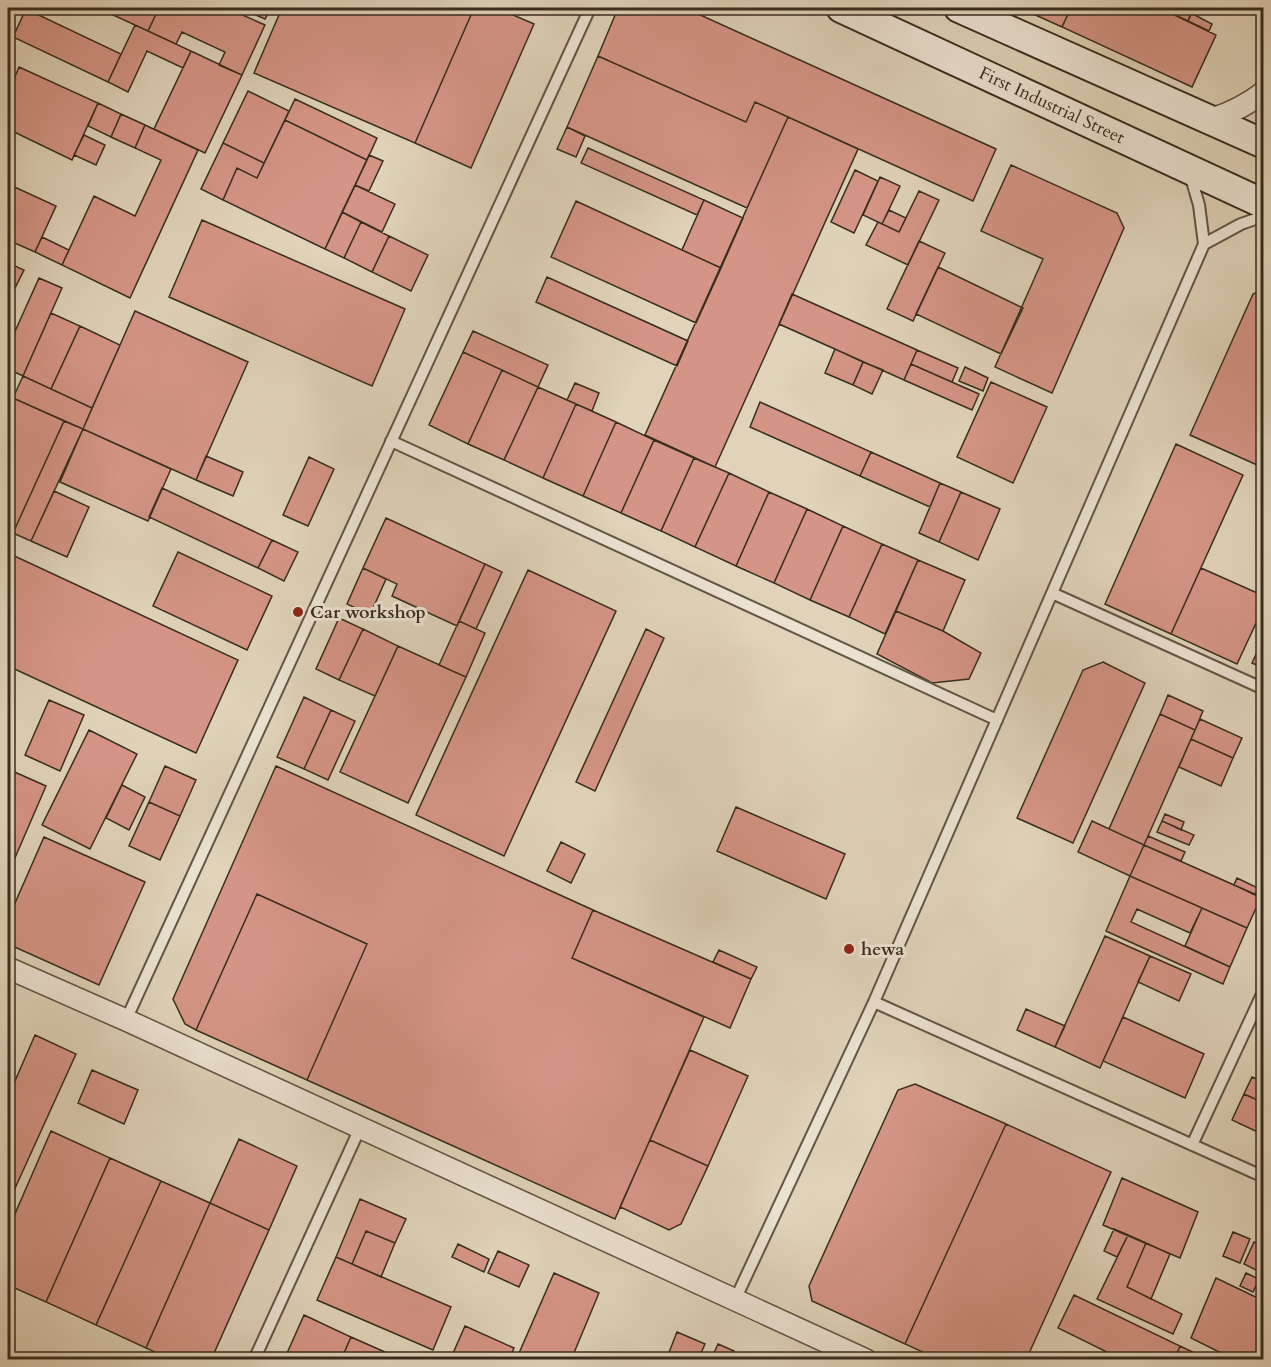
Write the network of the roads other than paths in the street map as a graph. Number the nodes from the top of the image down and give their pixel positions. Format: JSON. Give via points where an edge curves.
{"nodes":[{"id":1,"x":590,"y":8,"type":"edge"},
{"id":2,"x":841,"y":8,"type":"edge"},
{"id":3,"x":959,"y":8,"type":"edge"},
{"id":4,"x":1263,"y":92,"type":"edge"},
{"id":5,"x":1212,"y":119,"type":"junction"},
{"id":6,"x":1263,"y":144,"type":"edge"},
{"id":7,"x":1188,"y":168,"type":"junction"},
{"id":8,"x":1263,"y":204,"type":"edge"},
{"id":9,"x":1263,"y":216,"type":"edge"},
{"id":10,"x":1204,"y":244,"type":"junction"},
{"id":11,"x":391,"y":441,"type":"junction"},
{"id":12,"x":1052,"y":593,"type":"junction"},
{"id":13,"x":1263,"y":689,"type":"edge"},
{"id":14,"x":997,"y":720,"type":"junction"},
{"id":15,"x":8,"y":968,"type":"edge"},
{"id":16,"x":1263,"y":990,"type":"edge"},
{"id":17,"x":874,"y":1002,"type":"junction"},
{"id":18,"x":126,"y":1020,"type":"junction"},
{"id":19,"x":360,"y":1128,"type":"junction"},
{"id":20,"x":1192,"y":1145,"type":"junction"},
{"id":21,"x":1263,"y":1177,"type":"edge"},
{"id":22,"x":735,"y":1300,"type":"junction"},
{"id":23,"x":254,"y":1359,"type":"edge"},
{"id":24,"x":866,"y":1359,"type":"edge"}],
"edges":[{"from":1,"to":11,"type":"lane"},
{"from":2,"to":7,"type":"main road","name":"First Industrial Street"},
{"from":3,"to":5,"type":"main road"},
{"from":4,"to":5,"type":"street","via":[[1250,103]]},
{"from":5,"to":6,"type":"main road"},
{"from":7,"to":8,"type":"main road","name":"First Industrial Street"},
{"from":7,"to":10,"type":"lane","via":[[1199,205]]},
{"from":9,"to":10,"type":"lane"},
{"from":10,"to":12,"type":"lane"},
{"from":11,"to":14,"type":"lane"},
{"from":11,"to":18,"type":"lane"},
{"from":12,"to":13,"type":"lane"},
{"from":12,"to":14,"type":"lane"},
{"from":14,"to":17,"type":"lane"},
{"from":15,"to":18,"type":"street"},
{"from":16,"to":20,"type":"lane"},
{"from":17,"to":20,"type":"lane"},
{"from":17,"to":22,"type":"lane"},
{"from":18,"to":19,"type":"street"},
{"from":19,"to":22,"type":"street"},
{"from":19,"to":23,"type":"lane"},
{"from":20,"to":21,"type":"lane"},
{"from":22,"to":24,"type":"street"}]}
